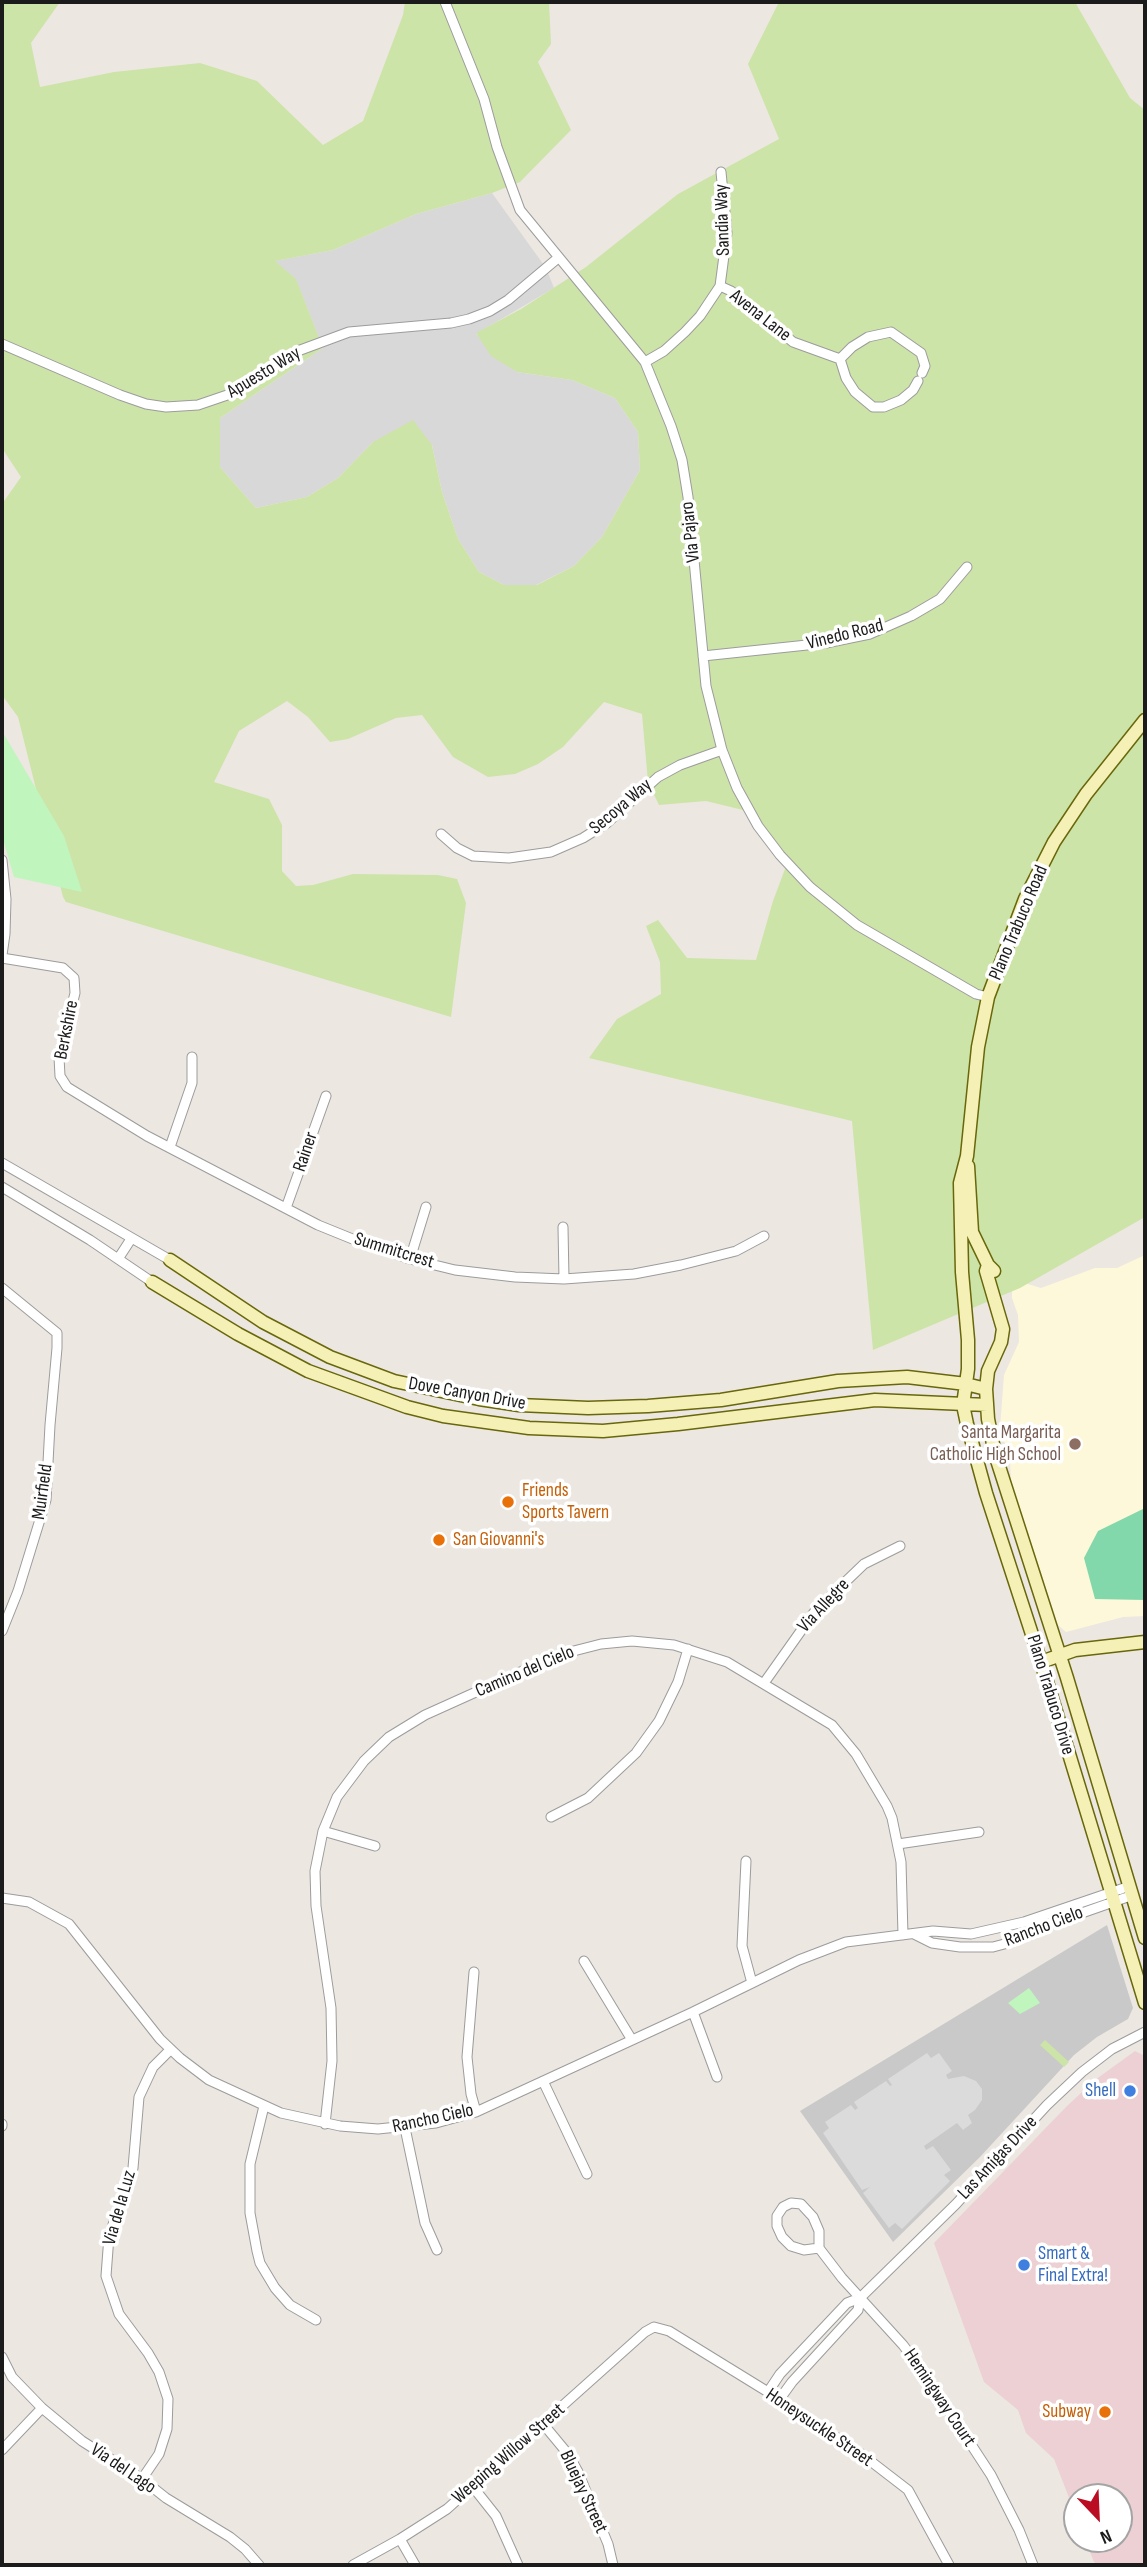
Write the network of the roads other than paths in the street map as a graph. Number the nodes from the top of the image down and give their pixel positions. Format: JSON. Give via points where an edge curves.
{"nodes":[{"id":1,"x":445,"y":2,"type":"edge"},
{"id":2,"x":721,"y":172,"type":"dead end"},
{"id":3,"x":558,"y":258,"type":"junction"},
{"id":4,"x":720,"y":286,"type":"junction"},
{"id":5,"x":2,"y":344,"type":"edge"},
{"id":6,"x":840,"y":359,"type":"junction"},
{"id":7,"x":645,"y":362,"type":"junction"},
{"id":8,"x":967,"y":567,"type":"dead end"},
{"id":9,"x":703,"y":656,"type":"junction"},
{"id":10,"x":1145,"y":720,"type":"edge"},
{"id":11,"x":722,"y":750,"type":"junction"},
{"id":12,"x":440,"y":834,"type":"dead end"},
{"id":13,"x":2,"y":861,"type":"edge"},
{"id":14,"x":2,"y":956,"type":"edge"},
{"id":15,"x":988,"y":997,"type":"junction"},
{"id":16,"x":192,"y":1057,"type":"dead end"},
{"id":17,"x":60,"y":1076,"type":"joint"},
{"id":18,"x":326,"y":1097,"type":"dead end"},
{"id":19,"x":170,"y":1147,"type":"junction"},
{"id":20,"x":967,"y":1156,"type":"junction"},
{"id":21,"x":2,"y":1163,"type":"edge"},
{"id":22,"x":2,"y":1186,"type":"edge"},
{"id":23,"x":426,"y":1207,"type":"dead end"},
{"id":24,"x":286,"y":1208,"type":"junction"},
{"id":25,"x":563,"y":1227,"type":"dead end"},
{"id":26,"x":764,"y":1236,"type":"dead end"},
{"id":27,"x":131,"y":1239,"type":"junction"},
{"id":28,"x":118,"y":1259,"type":"junction"},
{"id":29,"x":410,"y":1259,"type":"junction"},
{"id":30,"x":170,"y":1260,"type":"joint"},
{"id":31,"x":564,"y":1279,"type":"junction"},
{"id":32,"x":152,"y":1282,"type":"joint"},
{"id":33,"x":2,"y":1288,"type":"edge"},
{"id":34,"x":966,"y":1384,"type":"junction"},
{"id":35,"x":986,"y":1390,"type":"junction"},
{"id":36,"x":963,"y":1405,"type":"junction"},
{"id":37,"x":987,"y":1405,"type":"junction"},
{"id":38,"x":900,"y":1546,"type":"dead end"},
{"id":39,"x":2,"y":1630,"type":"edge"},
{"id":40,"x":1145,"y":1643,"type":"edge"},
{"id":41,"x":688,"y":1649,"type":"junction"},
{"id":42,"x":1059,"y":1656,"type":"junction"},
{"id":43,"x":1041,"y":1662,"type":"junction"},
{"id":44,"x":764,"y":1683,"type":"junction"},
{"id":45,"x":551,"y":1817,"type":"dead end"},
{"id":46,"x":323,"y":1831,"type":"junction"},
{"id":47,"x":979,"y":1832,"type":"dead end"},
{"id":48,"x":898,"y":1844,"type":"junction"},
{"id":49,"x":375,"y":1846,"type":"dead end"},
{"id":50,"x":746,"y":1861,"type":"dead end"},
{"id":51,"x":1132,"y":1891,"type":"junction"},
{"id":52,"x":1111,"y":1897,"type":"junction"},
{"id":53,"x":2,"y":1898,"type":"edge"},
{"id":54,"x":1004,"y":1928,"type":"junction"},
{"id":55,"x":971,"y":1934,"type":"junction"},
{"id":56,"x":908,"y":1935,"type":"junction"},
{"id":57,"x":1145,"y":1937,"type":"edge"},
{"id":58,"x":1008,"y":1943,"type":"junction"},
{"id":59,"x":974,"y":1948,"type":"junction"},
{"id":60,"x":584,"y":1961,"type":"dead end"},
{"id":61,"x":474,"y":1972,"type":"dead end"},
{"id":62,"x":752,"y":1983,"type":"junction"},
{"id":63,"x":1145,"y":2003,"type":"edge"},
{"id":64,"x":693,"y":2012,"type":"junction"},
{"id":65,"x":1145,"y":2032,"type":"edge"},
{"id":66,"x":632,"y":2040,"type":"junction"},
{"id":67,"x":170,"y":2050,"type":"junction"},
{"id":68,"x":717,"y":2077,"type":"dead end"},
{"id":69,"x":543,"y":2081,"type":"junction"},
{"id":70,"x":264,"y":2106,"type":"junction"},
{"id":71,"x":476,"y":2112,"type":"junction"},
{"id":72,"x":325,"y":2123,"type":"junction"},
{"id":73,"x":405,"y":2127,"type":"junction"},
{"id":74,"x":587,"y":2174,"type":"dead end"},
{"id":75,"x":819,"y":2248,"type":"junction"},
{"id":76,"x":437,"y":2250,"type":"dead end"},
{"id":77,"x":860,"y":2298,"type":"junction"},
{"id":78,"x":316,"y":2320,"type":"dead end"},
{"id":79,"x":654,"y":2327,"type":"joint"},
{"id":80,"x":798,"y":2355,"type":"junction"},
{"id":81,"x":2,"y":2357,"type":"edge"},
{"id":82,"x":808,"y":2363,"type":"junction"},
{"id":83,"x":768,"y":2392,"type":"junction"},
{"id":84,"x":779,"y":2400,"type":"junction"},
{"id":85,"x":41,"y":2409,"type":"junction"},
{"id":86,"x":544,"y":2425,"type":"junction"},
{"id":87,"x":2,"y":2450,"type":"edge"},
{"id":88,"x":142,"y":2479,"type":"junction"},
{"id":89,"x":472,"y":2487,"type":"junction"},
{"id":90,"x":400,"y":2539,"type":"junction"},
{"id":91,"x":259,"y":2565,"type":"edge"},
{"id":92,"x":353,"y":2565,"type":"edge"},
{"id":93,"x":415,"y":2565,"type":"edge"},
{"id":94,"x":518,"y":2565,"type":"edge"},
{"id":95,"x":613,"y":2565,"type":"edge"},
{"id":96,"x":949,"y":2565,"type":"edge"},
{"id":97,"x":1032,"y":2565,"type":"edge"}],
"edges":[{"from":1,"to":3,"type":"street","name":"Via Pajaro","via":[[484,99],[512,193]]},
{"from":2,"to":4,"type":"street","name":"Sandia Way","via":[[727,233]]},
{"from":3,"to":5,"type":"street","name":"Apuesto Way","via":[[490,311],[451,323],[349,332],[295,352],[239,391],[198,405],[146,404]]},
{"from":3,"to":7,"type":"street","name":"Via Pajaro"},
{"from":4,"to":6,"type":"street","name":"Avena Lane","via":[[793,342]]},
{"from":4,"to":7,"type":"street","name":"Sandia Way","via":[[685,332]]},
{"from":6,"to":6,"type":"street","via":[[855,392],[873,407],[901,400],[913,390],[925,366],[921,353],[891,331],[868,337]]},
{"from":7,"to":9,"type":"street","name":"Via Pajaro","via":[[682,460]]},
{"from":8,"to":9,"type":"street","name":"Vinedo Road","via":[[940,599],[870,634]]},
{"from":9,"to":11,"type":"street","name":"Via Pajaro"},
{"from":10,"to":15,"type":"street","name":"Plano Trabuco Road","via":[[1086,793],[1054,842],[1025,899]]},
{"from":11,"to":12,"type":"street","name":"Secoya Way","via":[[658,777],[607,823],[551,852],[509,858],[473,856]]},
{"from":11,"to":15,"type":"street","name":"Via Pajaro","via":[[758,826],[810,887],[857,925]]},
{"from":13,"to":14,"type":"street","via":[[6,899]]},
{"from":14,"to":17,"type":"street","name":"Berkshire","via":[[63,968],[74,978],[75,993],[59,1058]]},
{"from":15,"to":20,"type":"street","name":"Plano Trabuco Road"},
{"from":16,"to":19,"type":"street","via":[[192,1083]]},
{"from":17,"to":19,"type":"street","name":"Summitcrest","via":[[68,1087]]},
{"from":18,"to":24,"type":"street","name":"Rainer"},
{"from":19,"to":24,"type":"street","name":"Summitcrest"},
{"from":20,"to":34,"type":"street","name":"Plano Trabuco Road","via":[[960,1183]]},
{"from":20,"to":35,"type":"street","name":"Plano Trabuco Road","via":[[972,1232],[988,1265],[1003,1329]]},
{"from":21,"to":27,"type":"street","name":"Dove Canyon Drive"},
{"from":22,"to":28,"type":"street","name":"Dove Canyon Drive"},
{"from":23,"to":29,"type":"street"},
{"from":24,"to":29,"type":"street","name":"Summitcrest"},
{"from":25,"to":31,"type":"street"},
{"from":26,"to":31,"type":"street","name":"Summitcrest","via":[[736,1251],[681,1265]]},
{"from":27,"to":28,"type":"street"},
{"from":27,"to":30,"type":"street","name":"Dove Canyon Drive"},
{"from":28,"to":32,"type":"street","name":"Dove Canyon Drive"},
{"from":29,"to":31,"type":"street","name":"Summitcrest","via":[[514,1277]]},
{"from":30,"to":34,"type":"street","name":"Dove Canyon Drive","via":[[263,1322],[330,1357],[394,1381],[479,1399],[600,1408],[722,1399],[872,1378]]},
{"from":32,"to":36,"type":"street","name":"Dove Canyon Drive","via":[[308,1371],[443,1416],[529,1428],[603,1430],[875,1400]]},
{"from":33,"to":39,"type":"street","name":"Muirfield","via":[[57,1334],[46,1500]]},
{"from":34,"to":35,"type":"street","name":"Dove Canyon Drive"},
{"from":34,"to":36,"type":"street","name":"Plano Trabuco Drive"},
{"from":35,"to":37,"type":"street","name":"Plano Trabuco Drive"},
{"from":36,"to":37,"type":"street","name":"Dove Canyon Drive"},
{"from":36,"to":43,"type":"street","name":"Plano Trabuco Drive","via":[[986,1493]]},
{"from":37,"to":42,"type":"street","name":"Plano Trabuco Drive","via":[[995,1454]]},
{"from":38,"to":44,"type":"street","name":"Via Allegre","via":[[864,1564],[816,1611]]},
{"from":40,"to":42,"type":"street"},
{"from":41,"to":44,"type":"street","name":"Camino del Cielo","via":[[727,1662]]},
{"from":41,"to":45,"type":"street","via":[[659,1721],[636,1753],[588,1798]]},
{"from":41,"to":46,"type":"street","name":"Camino del Cielo","via":[[632,1641],[579,1648],[425,1715],[389,1737],[364,1761],[337,1797]]},
{"from":42,"to":43,"type":"street"},
{"from":42,"to":51,"type":"street","name":"Plano Trabuco Drive"},
{"from":43,"to":52,"type":"street","name":"Plano Trabuco Drive"},
{"from":44,"to":48,"type":"street","name":"Camino del Cielo","via":[[832,1725],[856,1754],[887,1806]]},
{"from":46,"to":49,"type":"street"},
{"from":46,"to":72,"type":"street","name":"Camino del Cielo","via":[[315,1871],[331,2008],[332,2061]]},
{"from":47,"to":48,"type":"street"},
{"from":48,"to":56,"type":"street","name":"Camino del Cielo"},
{"from":50,"to":62,"type":"street","via":[[742,1946]]},
{"from":51,"to":52,"type":"street","name":"Rancho Cielo"},
{"from":51,"to":57,"type":"street","name":"Plano Trabuco Drive"},
{"from":52,"to":54,"type":"street","name":"Rancho Cielo"},
{"from":52,"to":58,"type":"street","name":"Rancho Cielo"},
{"from":52,"to":63,"type":"street","name":"Plano Trabuco Drive"},
{"from":53,"to":67,"type":"street","name":"Rancho Cielo","via":[[29,1902],[69,1924]]},
{"from":54,"to":55,"type":"street","name":"Rancho Cielo"},
{"from":54,"to":58,"type":"street"},
{"from":55,"to":56,"type":"street","name":"Rancho Cielo","via":[[933,1931]]},
{"from":55,"to":59,"type":"street"},
{"from":56,"to":59,"type":"street","name":"Rancho Cielo"},
{"from":56,"to":62,"type":"street","name":"Rancho Cielo","via":[[846,1942]]},
{"from":58,"to":59,"type":"street","name":"Rancho Cielo"},
{"from":60,"to":66,"type":"street"},
{"from":61,"to":71,"type":"street","via":[[467,2057]]},
{"from":62,"to":64,"type":"street","name":"Rancho Cielo"},
{"from":64,"to":66,"type":"street","name":"Rancho Cielo"},
{"from":64,"to":68,"type":"street"},
{"from":65,"to":77,"type":"street","name":"Las Amigas Drive","via":[[1082,2072]]},
{"from":66,"to":69,"type":"street","name":"Rancho Cielo"},
{"from":67,"to":70,"type":"street","name":"Rancho Cielo","via":[[209,2080]]},
{"from":67,"to":88,"type":"street","name":"Via de la Luz","via":[[153,2067],[139,2097],[133,2168],[108,2236],[106,2276],[119,2314],[148,2353],[169,2399],[159,2454]]},
{"from":69,"to":71,"type":"street","name":"Rancho Cielo"},
{"from":69,"to":74,"type":"street"},
{"from":70,"to":72,"type":"street","name":"Rancho Cielo"},
{"from":70,"to":78,"type":"street","via":[[250,2164],[250,2213],[257,2251],[275,2288],[290,2305]]},
{"from":71,"to":73,"type":"street","name":"Rancho Cielo"},
{"from":72,"to":73,"type":"street","name":"Rancho Cielo","via":[[378,2130]]},
{"from":73,"to":76,"type":"street","via":[[425,2223]]},
{"from":75,"to":75,"type":"street","name":"Hemingway Court","via":[[813,2217],[801,2204],[783,2207],[777,2216],[782,2237],[804,2250]]},
{"from":75,"to":77,"type":"street","name":"Hemingway Court"},
{"from":77,"to":80,"type":"street","name":"Las Amigas Drive","via":[[847,2303]]},
{"from":77,"to":82,"type":"street","name":"Las Amigas Drive","via":[[858,2311]]},
{"from":77,"to":97,"type":"street","name":"Hemingway Court","via":[[903,2344],[991,2475]]},
{"from":79,"to":83,"type":"street","name":"Honeysuckle Street","via":[[669,2331]]},
{"from":79,"to":86,"type":"street","name":"Weeping Willow Street"},
{"from":80,"to":82,"type":"street"},
{"from":80,"to":83,"type":"street","name":"Las Amigas Drive"},
{"from":81,"to":85,"type":"street","name":"Via del Lago","via":[[12,2377]]},
{"from":82,"to":84,"type":"street","name":"Las Amigas Drive"},
{"from":83,"to":84,"type":"street","name":"Honeysuckle Street"},
{"from":84,"to":96,"type":"street","name":"Honeysuckle Street","via":[[908,2490]]},
{"from":85,"to":87,"type":"street"},
{"from":85,"to":88,"type":"street","name":"Via del Lago"},
{"from":86,"to":89,"type":"street","name":"Weeping Willow Street"},
{"from":86,"to":95,"type":"street","name":"Bluejay Street","via":[[578,2472]]},
{"from":88,"to":91,"type":"street","name":"Via del Lago","via":[[230,2536]]},
{"from":89,"to":90,"type":"street","name":"Weeping Willow Street"},
{"from":89,"to":94,"type":"street","via":[[496,2516]]},
{"from":90,"to":92,"type":"street","name":"Weeping Willow Street"},
{"from":90,"to":93,"type":"street"}]}
